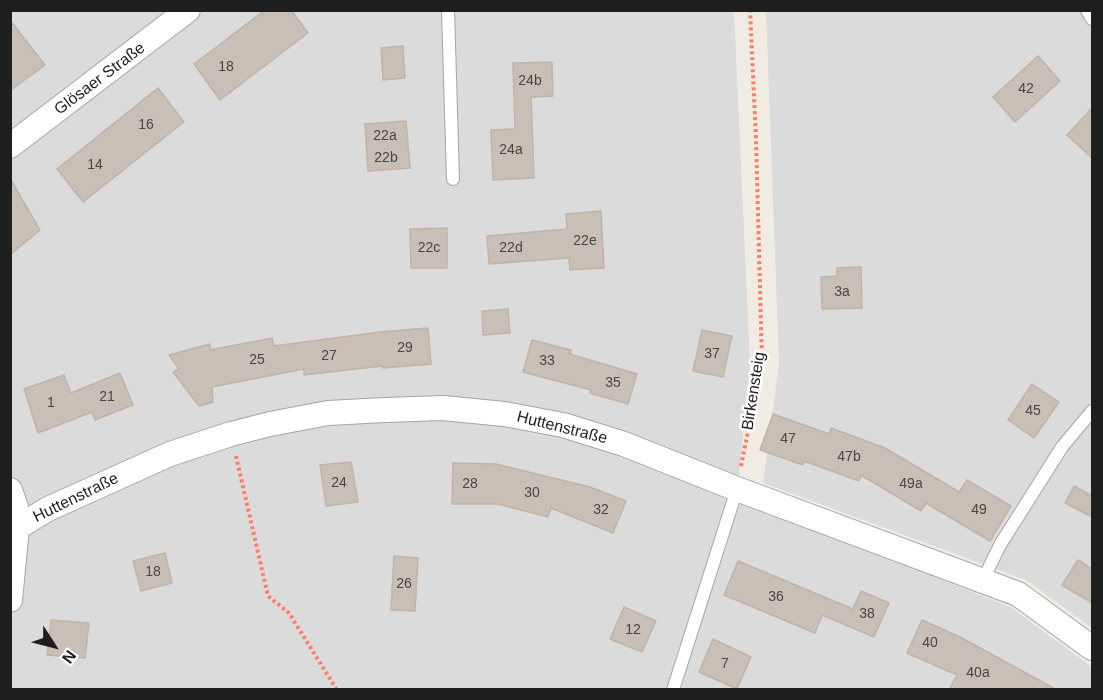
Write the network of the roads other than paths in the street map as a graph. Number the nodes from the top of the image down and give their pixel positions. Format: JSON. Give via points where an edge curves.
{"nodes":[{"id":1,"x":188,"y":10,"type":"edge"},
{"id":2,"x":448,"y":10,"type":"edge"},
{"id":3,"x":1087,"y":10,"type":"edge"},
{"id":4,"x":1092,"y":19,"type":"edge"},
{"id":5,"x":10,"y":147,"type":"edge"},
{"id":6,"x":453,"y":179,"type":"dead end"},
{"id":7,"x":1092,"y":411,"type":"edge"},
{"id":8,"x":737,"y":489,"type":"junction"},
{"id":9,"x":10,"y":490,"type":"edge"},
{"id":10,"x":14,"y":530,"type":"edge"},
{"id":11,"x":983,"y":580,"type":"junction"},
{"id":12,"x":10,"y":600,"type":"edge"},
{"id":13,"x":1092,"y":648,"type":"edge"},
{"id":14,"x":673,"y":690,"type":"edge"}],
"edges":[{"from":1,"to":5,"type":"street","name":"Glösaer Straße"},
{"from":2,"to":6,"type":"lane"},
{"from":3,"to":4,"type":"lane"},
{"from":7,"to":11,"type":"lane","via":[[1062,447],[1000,545]]},
{"from":8,"to":10,"type":"street","name":"Huttenstraße","via":[[624,444],[563,425],[504,414],[443,408],[328,413],[231,434],[170,454],[48,509]]},
{"from":8,"to":11,"type":"street","name":"Huttenstraße"},
{"from":8,"to":14,"type":"lane"},
{"from":9,"to":10,"type":"street","via":[[16,507]]},
{"from":10,"to":12,"type":"street"},
{"from":11,"to":13,"type":"street","name":"Huttenstraße","via":[[1018,594]]}]}
